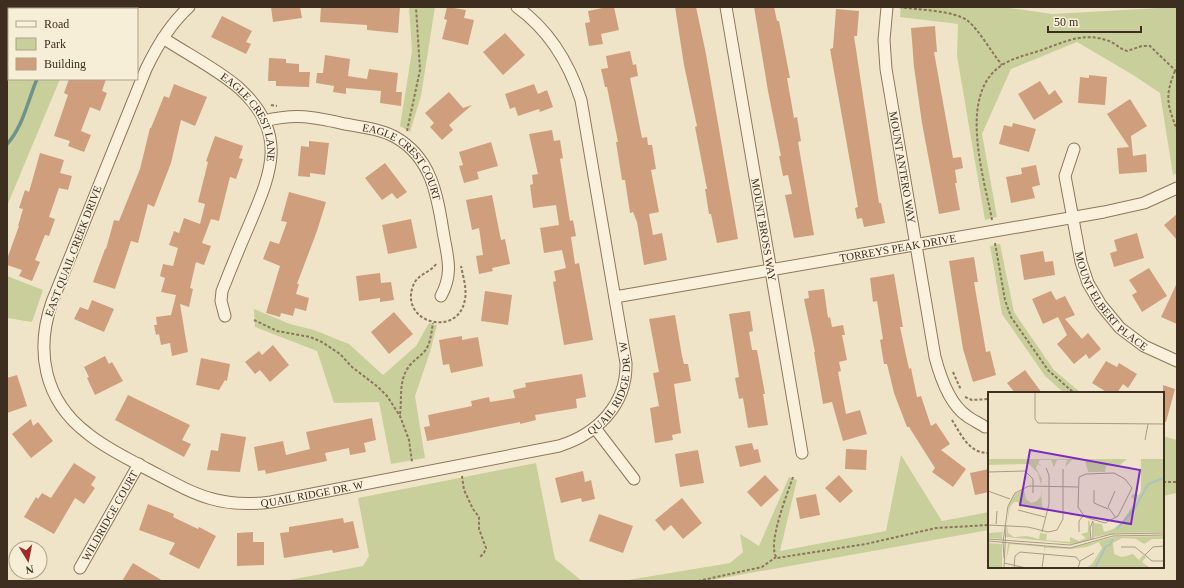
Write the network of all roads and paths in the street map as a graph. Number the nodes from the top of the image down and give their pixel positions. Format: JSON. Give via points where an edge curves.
{"nodes":[{"id":1,"x":189,"y":7,"type":"edge"},
{"id":2,"x":416,"y":7,"type":"edge"},
{"id":3,"x":517,"y":7,"type":"edge"},
{"id":4,"x":726,"y":7,"type":"edge"},
{"id":5,"x":887,"y":7,"type":"edge"},
{"id":6,"x":899,"y":7,"type":"edge"},
{"id":7,"x":163,"y":38,"type":"junction"},
{"id":8,"x":1002,"y":65,"type":"junction"},
{"id":9,"x":1176,"y":72,"type":"edge"},
{"id":10,"x":271,"y":105,"type":"dead end"},
{"id":11,"x":282,"y":105,"type":"dead end"},
{"id":12,"x":264,"y":121,"type":"junction"},
{"id":13,"x":402,"y":128,"type":"dead end"},
{"id":14,"x":1177,"y":130,"type":"edge"},
{"id":15,"x":406,"y":131,"type":"junction"},
{"id":16,"x":411,"y":134,"type":"dead end"},
{"id":17,"x":1074,"y":148,"type":"dead end"},
{"id":18,"x":1177,"y":188,"type":"edge"},
{"id":19,"x":1073,"y":218,"type":"junction"},
{"id":20,"x":992,"y":220,"type":"dead end"},
{"id":21,"x":995,"y":244,"type":"dead end"},
{"id":22,"x":916,"y":245,"type":"junction"},
{"id":23,"x":437,"y":261,"type":"dead end"},
{"id":24,"x":460,"y":262,"type":"dead end"},
{"id":25,"x":771,"y":270,"type":"junction"},
{"id":26,"x":441,"y":296,"type":"dead end"},
{"id":27,"x":615,"y":297,"type":"junction"},
{"id":28,"x":225,"y":316,"type":"dead end"},
{"id":29,"x":254,"y":320,"type":"dead end"},
{"id":30,"x":433,"y":323,"type":"junction"},
{"id":31,"x":1177,"y":361,"type":"edge"},
{"id":32,"x":952,"y":370,"type":"dead end"},
{"id":33,"x":1073,"y":392,"type":"edge"},
{"id":34,"x":988,"y":399,"type":"edge"},
{"id":35,"x":400,"y":416,"type":"junction"},
{"id":36,"x":985,"y":427,"type":"dead end"},
{"id":37,"x":594,"y":428,"type":"junction"},
{"id":38,"x":802,"y":453,"type":"dead end"},
{"id":39,"x":412,"y":462,"type":"dead end"},
{"id":40,"x":139,"y":464,"type":"junction"},
{"id":41,"x":462,"y":476,"type":"dead end"},
{"id":42,"x":793,"y":476,"type":"dead end"},
{"id":43,"x":634,"y":479,"type":"dead end"},
{"id":44,"x":1164,"y":482,"type":"edge"},
{"id":45,"x":1177,"y":482,"type":"edge"},
{"id":46,"x":237,"y":504,"type":"joint"},
{"id":47,"x":988,"y":525,"type":"edge"},
{"id":48,"x":480,"y":557,"type":"dead end"},
{"id":49,"x":776,"y":557,"type":"junction"},
{"id":50,"x":80,"y":568,"type":"dead end"},
{"id":51,"x":698,"y":581,"type":"edge"}],
"edges":[{"from":1,"to":7,"type":"street","name":"EAST QUAIL CREEK DRIVE"},
{"from":2,"to":15,"type":"path","via":[[420,70]]},
{"from":3,"to":27,"type":"street","name":"QUAIL RIDGE DR. W","via":[[552,42],[566,62],[576,84]]},
{"from":4,"to":25,"type":"street","name":"MOUNT BROSS WAY"},
{"from":5,"to":22,"type":"street","name":"MOUNT ANTERO WAY","via":[[884,33],[886,69]]},
{"from":6,"to":8,"type":"path","via":[[964,18]]},
{"from":7,"to":12,"type":"street","name":"EAGLE CREST LANE","via":[[237,87]]},
{"from":7,"to":40,"type":"street","name":"EAST QUAIL CREEK DRIVE","via":[[146,69],[48,313],[43,334],[43,355],[49,380],[64,409],[86,433]]},
{"from":8,"to":9,"type":"path","via":[[1067,40],[1086,37],[1106,40],[1127,51],[1150,46]]},
{"from":8,"to":20,"type":"path","via":[[985,83],[977,113],[978,145]]},
{"from":9,"to":14,"type":"path","via":[[1168,89],[1167,101]]},
{"from":10,"to":11,"type":"path"},
{"from":12,"to":26,"type":"street","name":"EAGLE CREST COURT","via":[[294,116],[334,121],[388,134],[414,152],[432,177],[438,198],[450,270]]},
{"from":12,"to":28,"type":"street","name":"EAGLE CREST LANE","via":[[271,146],[269,172],[265,188],[222,291],[221,301]]},
{"from":13,"to":15,"type":"path"},
{"from":15,"to":16,"type":"path"},
{"from":17,"to":19,"type":"street","name":"MOUNT ELBERT PLACE","via":[[1065,176]]},
{"from":18,"to":19,"type":"street","name":"TORREYS PEAK DRIVE","via":[[1130,207]]},
{"from":19,"to":22,"type":"street","name":"TORREYS PEAK DRIVE"},
{"from":19,"to":31,"type":"street","name":"MOUNT ELBERT PLACE","via":[[1084,272],[1101,306],[1132,338]]},
{"from":21,"to":33,"type":"path","via":[[1005,300],[1011,317],[1048,370]]},
{"from":22,"to":25,"type":"street","name":"TORREYS PEAK DRIVE"},
{"from":22,"to":36,"type":"street","name":"MOUNT ANTERO WAY","via":[[937,366],[956,405],[966,416]]},
{"from":23,"to":30,"type":"path","via":[[432,269],[416,280],[411,296],[419,315]]},
{"from":24,"to":30,"type":"path","via":[[466,298],[462,310],[447,322]]},
{"from":25,"to":27,"type":"street","name":"TORREYS PEAK DRIVE"},
{"from":25,"to":38,"type":"street","name":"MOUNT BROSS WAY"},
{"from":27,"to":37,"type":"street","name":"QUAIL RIDGE DR. W","via":[[626,363],[625,377],[620,396],[613,408]]},
{"from":29,"to":35,"type":"path","via":[[277,331],[310,337],[333,348],[384,392]]},
{"from":30,"to":35,"type":"path","via":[[429,344],[410,364],[404,376],[400,391]]},
{"from":32,"to":34,"type":"path","via":[[966,397],[972,400]]},
{"from":35,"to":39,"type":"path","via":[[409,440]]},
{"from":37,"to":43,"type":"street"},
{"from":37,"to":46,"type":"street","name":"QUAIL RIDGE DR. W","via":[[583,436],[559,446],[271,502]]},
{"from":40,"to":46,"type":"street","name":"EAST QUAIL CREEK DRIVE","via":[[197,495],[218,502]]},
{"from":40,"to":50,"type":"street","name":"WILDRIDGE COURT"},
{"from":41,"to":48,"type":"path","via":[[464,490],[479,517],[479,529],[485,543],[484,553]]},
{"from":42,"to":49,"type":"path","via":[[781,510],[774,542]]},
{"from":44,"to":45,"type":"path"},
{"from":47,"to":49,"type":"path","via":[[936,528],[866,544],[780,559]]},
{"from":49,"to":51,"type":"path","via":[[762,567]]}]}
